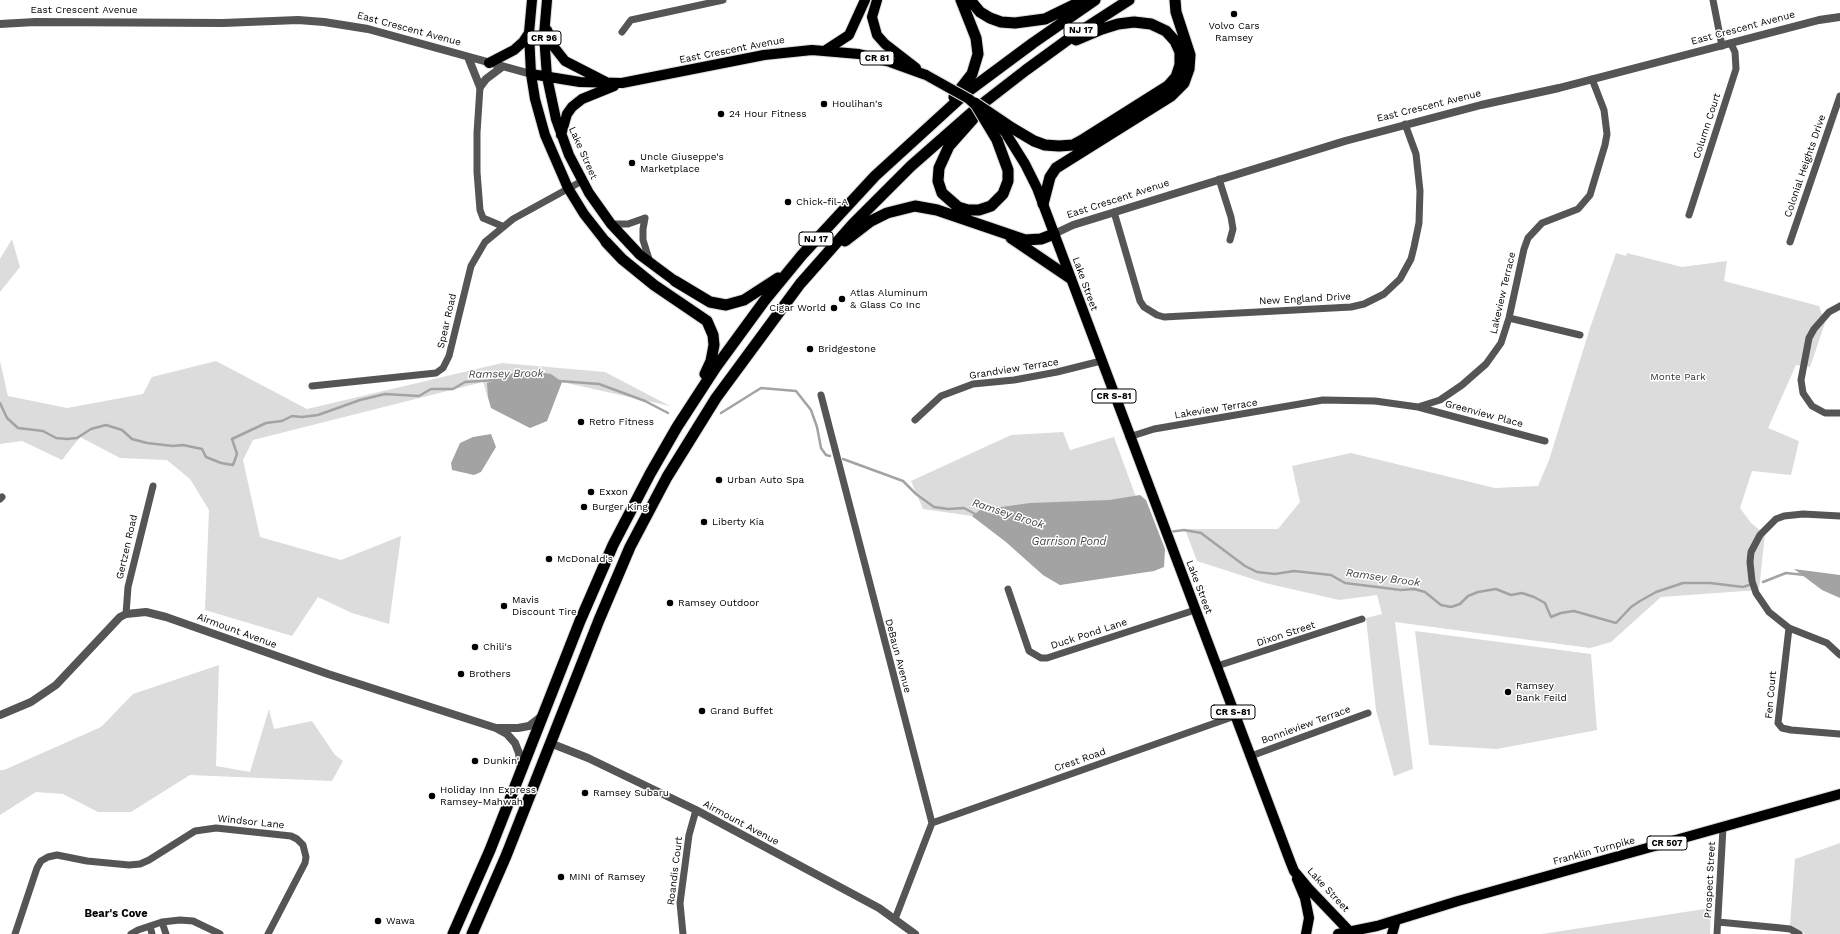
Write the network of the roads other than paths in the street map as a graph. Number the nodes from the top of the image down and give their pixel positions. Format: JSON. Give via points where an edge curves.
{"nodes":[{"id":1,"x":532,"y":0,"type":"edge"},
{"id":2,"x":547,"y":0,"type":"edge"},
{"id":3,"x":723,"y":0,"type":"edge"},
{"id":4,"x":865,"y":0,"type":"edge"},
{"id":5,"x":877,"y":0,"type":"edge"},
{"id":6,"x":953,"y":0,"type":"edge"},
{"id":7,"x":961,"y":0,"type":"edge"},
{"id":8,"x":970,"y":0,"type":"edge"},
{"id":9,"x":1085,"y":0,"type":"edge"},
{"id":10,"x":1095,"y":0,"type":"edge"},
{"id":11,"x":1129,"y":0,"type":"edge"},
{"id":12,"x":1175,"y":0,"type":"edge"},
{"id":13,"x":1713,"y":0,"type":"edge"},
{"id":14,"x":1840,"y":17,"type":"edge"},
{"id":15,"x":969,"y":21,"type":"junction"},
{"id":16,"x":545,"y":22,"type":"junction"},
{"id":17,"x":0,"y":24,"type":"edge"},
{"id":18,"x":622,"y":32,"type":"dead end"},
{"id":19,"x":529,"y":33,"type":"junction"},
{"id":20,"x":1731,"y":44,"type":"junction"},
{"id":21,"x":1722,"y":46,"type":"junction"},
{"id":22,"x":826,"y":50,"type":"junction"},
{"id":23,"x":1048,"y":53,"type":"junction"},
{"id":24,"x":468,"y":57,"type":"junction"},
{"id":25,"x":489,"y":63,"type":"junction"},
{"id":26,"x":502,"y":67,"type":"junction"},
{"id":27,"x":532,"y":74,"type":"junction"},
{"id":28,"x":926,"y":75,"type":"junction"},
{"id":29,"x":547,"y":77,"type":"junction"},
{"id":30,"x":1592,"y":79,"type":"junction"},
{"id":31,"x":622,"y":83,"type":"junction"},
{"id":32,"x":609,"y":84,"type":"junction"},
{"id":33,"x":1005,"y":86,"type":"junction"},
{"id":34,"x":480,"y":87,"type":"junction"},
{"id":35,"x":1840,"y":96,"type":"edge"},
{"id":36,"x":975,"y":103,"type":"junction"},
{"id":37,"x":934,"y":122,"type":"junction"},
{"id":38,"x":1405,"y":124,"type":"junction"},
{"id":39,"x":1009,"y":130,"type":"junction"},
{"id":40,"x":561,"y":135,"type":"junction"},
{"id":41,"x":1219,"y":179,"type":"junction"},
{"id":42,"x":582,"y":181,"type":"junction"},
{"id":43,"x":568,"y":188,"type":"junction"},
{"id":44,"x":1043,"y":204,"type":"junction"},
{"id":45,"x":1114,"y":212,"type":"junction"},
{"id":46,"x":1689,"y":215,"type":"dead end"},
{"id":47,"x":611,"y":224,"type":"junction"},
{"id":48,"x":502,"y":226,"type":"junction"},
{"id":49,"x":1002,"y":232,"type":"junction"},
{"id":50,"x":1054,"y":234,"type":"junction"},
{"id":51,"x":1230,"y":240,"type":"dead end"},
{"id":52,"x":606,"y":242,"type":"joint"},
{"id":53,"x":1790,"y":242,"type":"dead end"},
{"id":54,"x":821,"y":260,"type":"junction"},
{"id":55,"x":650,"y":263,"type":"junction"},
{"id":56,"x":789,"y":271,"type":"junction"},
{"id":57,"x":1070,"y":278,"type":"junction"},
{"id":58,"x":675,"y":281,"type":"joint"},
{"id":59,"x":1840,"y":306,"type":"edge"},
{"id":60,"x":1509,"y":318,"type":"junction"},
{"id":61,"x":1580,"y":335,"type":"dead end"},
{"id":62,"x":1101,"y":361,"type":"junction"},
{"id":63,"x":312,"y":386,"type":"dead end"},
{"id":64,"x":821,"y":395,"type":"dead end"},
{"id":65,"x":690,"y":406,"type":"junction"},
{"id":66,"x":1418,"y":407,"type":"junction"},
{"id":67,"x":1840,"y":413,"type":"edge"},
{"id":68,"x":915,"y":420,"type":"dead end"},
{"id":69,"x":1129,"y":437,"type":"junction"},
{"id":70,"x":1545,"y":441,"type":"dead end"},
{"id":71,"x":153,"y":486,"type":"dead end"},
{"id":72,"x":1840,"y":516,"type":"edge"},
{"id":73,"x":1008,"y":589,"type":"dead end"},
{"id":74,"x":1195,"y":610,"type":"junction"},
{"id":75,"x":126,"y":614,"type":"junction"},
{"id":76,"x":1362,"y":619,"type":"dead end"},
{"id":77,"x":1789,"y":628,"type":"junction"},
{"id":78,"x":1840,"y":654,"type":"edge"},
{"id":79,"x":1216,"y":666,"type":"junction"},
{"id":80,"x":1368,"y":713,"type":"dead end"},
{"id":81,"x":0,"y":715,"type":"edge"},
{"id":82,"x":543,"y":716,"type":"junction"},
{"id":83,"x":1235,"y":716,"type":"junction"},
{"id":84,"x":496,"y":728,"type":"junction"},
{"id":85,"x":1840,"y":734,"type":"edge"},
{"id":86,"x":550,"y":743,"type":"junction"},
{"id":87,"x":1251,"y":756,"type":"junction"},
{"id":88,"x":522,"y":771,"type":"junction"},
{"id":89,"x":1840,"y":794,"type":"edge"},
{"id":90,"x":696,"y":810,"type":"junction"},
{"id":91,"x":932,"y":823,"type":"junction"},
{"id":92,"x":1723,"y":828,"type":"junction"},
{"id":93,"x":1294,"y":871,"type":"junction"},
{"id":94,"x":895,"y":919,"type":"junction"},
{"id":95,"x":1396,"y":920,"type":"junction"},
{"id":96,"x":162,"y":922,"type":"junction"},
{"id":97,"x":1718,"y":922,"type":"junction"},
{"id":98,"x":150,"y":926,"type":"junction"},
{"id":99,"x":1351,"y":933,"type":"edge"},
{"id":100,"x":15,"y":934,"type":"edge"},
{"id":101,"x":131,"y":934,"type":"edge"},
{"id":102,"x":152,"y":934,"type":"edge"},
{"id":103,"x":166,"y":934,"type":"edge"},
{"id":104,"x":220,"y":934,"type":"edge"},
{"id":105,"x":268,"y":934,"type":"edge"},
{"id":106,"x":453,"y":934,"type":"edge"},
{"id":107,"x":472,"y":934,"type":"edge"},
{"id":108,"x":683,"y":934,"type":"edge"},
{"id":109,"x":915,"y":934,"type":"edge"},
{"id":110,"x":1306,"y":934,"type":"edge"},
{"id":111,"x":1338,"y":934,"type":"edge"},
{"id":112,"x":1392,"y":934,"type":"edge"},
{"id":113,"x":1717,"y":934,"type":"edge"},
{"id":114,"x":1799,"y":934,"type":"edge"}],
"edges":[{"from":1,"to":19,"type":"main road","number":"CR 96"},
{"from":2,"to":16,"type":"main road","name":"Lake Street","number":"CR 96"},
{"from":3,"to":18,"type":"street","via":[[631,20]]},
{"from":4,"to":22,"type":"main road","via":[[849,35]]},
{"from":5,"to":28,"type":"main road","via":[[872,22],[879,38]]},
{"from":6,"to":15,"type":"highway"},
{"from":7,"to":15,"type":"highway"},
{"from":8,"to":9,"type":"highway","via":[[980,12],[990,18],[1015,23],[1045,19]]},
{"from":10,"to":37,"type":"highway","number":"NJ 17","via":[[1000,66]]},
{"from":11,"to":23,"type":"highway","number":"NJ 17"},
{"from":12,"to":44,"type":"highway","via":[[1176,12],[1190,56],[1184,83],[1171,96],[1056,168],[1050,177]]},
{"from":13,"to":21,"type":"street"},
{"from":14,"to":20,"type":"street","name":"East Crescent Avenue"},
{"from":15,"to":37,"type":"highway","via":[[978,46],[976,65]]},
{"from":16,"to":29,"type":"main road","name":"Lake Street","number":"CR 96"},
{"from":16,"to":32,"type":"main road","via":[[551,41],[562,58],[575,68]]},
{"from":17,"to":24,"type":"street","name":"East Crescent Avenue","via":[[298,20],[368,29]]},
{"from":19,"to":25,"type":"main road","via":[[514,50]]},
{"from":19,"to":27,"type":"main road","number":"CR 96"},
{"from":20,"to":21,"type":"street","name":"East Crescent Avenue"},
{"from":20,"to":46,"type":"street","name":"Column Court","via":[[1735,52],[1736,69]]},
{"from":21,"to":30,"type":"street","name":"East Crescent Avenue"},
{"from":22,"to":28,"type":"main road","name":"East Crescent Avenue","number":"CR 81","via":[[881,59]]},
{"from":22,"to":31,"type":"main road","name":"East Crescent Avenue","number":"CR 81","via":[[796,50],[768,54]]},
{"from":23,"to":33,"type":"highway","number":"NJ 17"},
{"from":23,"to":39,"type":"highway","via":[[1102,29],[1134,22],[1152,24],[1166,31],[1175,41],[1181,59],[1178,71],[1168,86],[1079,142],[1059,146],[1045,145]]},
{"from":24,"to":25,"type":"street","name":"East Crescent Avenue"},
{"from":24,"to":34,"type":"street"},
{"from":25,"to":26,"type":"street","name":"East Crescent Avenue"},
{"from":26,"to":27,"type":"street","name":"East Crescent Avenue"},
{"from":26,"to":34,"type":"street"},
{"from":27,"to":29,"type":"main road","name":"East Crescent Avenue"},
{"from":27,"to":43,"type":"main road","via":[[545,136]]},
{"from":28,"to":36,"type":"main road","name":"East Crescent Avenue","number":"CR 81","bridge":true},
{"from":29,"to":32,"type":"main road","name":"East Crescent Avenue","number":"CR 81"},
{"from":29,"to":40,"type":"main road","name":"Lake Street"},
{"from":30,"to":38,"type":"street","name":"East Crescent Avenue"},
{"from":30,"to":60,"type":"street","name":"Lakeview Terrace","via":[[1604,110],[1607,134],[1594,187],[1578,209],[1542,223],[1528,238]]},
{"from":31,"to":32,"type":"main road","name":"East Crescent Avenue","number":"CR 81"},
{"from":31,"to":40,"type":"main road","via":[[582,99],[572,106],[566,114]]},
{"from":33,"to":36,"type":"highway","bridge":true,"via":[[954,140],[940,163],[940,187],[946,198],[958,207],[968,210],[990,206],[1003,194],[1008,181],[1008,170],[997,140]]},
{"from":33,"to":54,"type":"highway","number":"NJ 17","via":[[911,166]]},
{"from":34,"to":48,"type":"street","via":[[477,172],[480,210],[483,218]]},
{"from":35,"to":53,"type":"street","name":"Colonial Heights Drive"},
{"from":36,"to":39,"type":"highway","bridge":true},
{"from":37,"to":56,"type":"highway","number":"NJ 17","via":[[865,187]]},
{"from":38,"to":41,"type":"street","name":"East Crescent Avenue"},
{"from":38,"to":45,"type":"street","name":"New England Drive","via":[[1416,154],[1419,185],[1419,223],[1414,247],[1411,259],[1400,279],[1384,294],[1364,304],[1320,309],[1157,315],[1144,307],[1140,300]]},
{"from":39,"to":44,"type":"main road"},
{"from":40,"to":42,"type":"main road","name":"Lake Street"},
{"from":41,"to":45,"type":"street","name":"East Crescent Avenue"},
{"from":41,"to":51,"type":"street","via":[[1231,217],[1233,229]]},
{"from":42,"to":43,"type":"street","name":"Spear Road"},
{"from":42,"to":47,"type":"main road","name":"Lake Street"},
{"from":43,"to":48,"type":"street","name":"Spear Road"},
{"from":43,"to":52,"type":"main road"},
{"from":44,"to":50,"type":"main road"},
{"from":45,"to":50,"type":"street","name":"East Crescent Avenue"},
{"from":47,"to":55,"type":"main road","name":"Lake Street"},
{"from":47,"to":55,"type":"street","via":[[628,224],[645,218],[643,240]]},
{"from":48,"to":63,"type":"street","name":"Spear Road","via":[[485,242],[474,260],[449,356],[443,368],[428,375]]},
{"from":49,"to":50,"type":"highway","via":[[1029,240]]},
{"from":49,"to":54,"type":"highway","via":[[929,208],[908,207],[871,221]]},
{"from":49,"to":57,"type":"highway"},
{"from":50,"to":57,"type":"main road","name":"Lake Street","number":"CR S-81"},
{"from":52,"to":65,"type":"highway","via":[[642,276],[700,315],[710,325],[714,340],[712,356]]},
{"from":54,"to":86,"type":"highway","number":"NJ 17","via":[[783,305],[716,398],[667,477],[611,589]]},
{"from":55,"to":58,"type":"main road","name":"Lake Street"},
{"from":56,"to":58,"type":"highway","via":[[750,297],[726,304],[710,302]]},
{"from":56,"to":65,"type":"highway","number":"NJ 17","via":[[736,339]]},
{"from":57,"to":62,"type":"main road","name":"Lake Street","number":"CR S-81"},
{"from":59,"to":67,"type":"street","via":[[1829,312],[1809,338],[1801,380],[1803,393],[1812,406],[1825,413]]},
{"from":60,"to":61,"type":"street"},
{"from":60,"to":66,"type":"street","name":"Lakeview Terrace","via":[[1501,343],[1486,364],[1445,397]]},
{"from":62,"to":68,"type":"street","name":"Grandview Terrace","via":[[1014,380],[973,384],[941,396]]},
{"from":62,"to":69,"type":"main road","name":"Lake Street","number":"CR S-81"},
{"from":64,"to":91,"type":"street","name":"DeBaun Avenue"},
{"from":65,"to":82,"type":"highway","number":"NJ 17","via":[[650,474],[613,545]]},
{"from":66,"to":69,"type":"street","name":"Lakeview Terrace","via":[[1375,401],[1323,400],[1154,430]]},
{"from":66,"to":70,"type":"street","name":"Greenview Place"},
{"from":69,"to":74,"type":"main road","name":"Lake Street","number":"CR S-81"},
{"from":71,"to":75,"type":"street","name":"Gertzen Road","via":[[128,587]]},
{"from":72,"to":77,"type":"street","via":[[1784,516],[1767,526],[1754,544],[1750,569],[1756,593],[1769,612]]},
{"from":73,"to":74,"type":"street","name":"Duck Pond Lane","via":[[1029,651],[1041,658],[1048,658]]},
{"from":74,"to":79,"type":"main road","name":"Lake Street","number":"CR S-81"},
{"from":75,"to":81,"type":"street","via":[[113,624],[45,694]]},
{"from":75,"to":84,"type":"street","name":"Airmount Avenue","via":[[146,612],[166,617],[328,674]]},
{"from":76,"to":79,"type":"street","name":"Dixon Street"},
{"from":77,"to":78,"type":"street","via":[[1827,643]]},
{"from":77,"to":85,"type":"street","name":"Fen Court","via":[[1778,723],[1782,728],[1791,730]]},
{"from":79,"to":83,"type":"main road","name":"Lake Street","number":"CR S-81"},
{"from":80,"to":87,"type":"street","name":"Bonnieview Terrace"},
{"from":82,"to":84,"type":"street","name":"Airmount Avenue","via":[[529,726]]},
{"from":82,"to":88,"type":"highway","number":"NJ 17"},
{"from":83,"to":87,"type":"main road","name":"Lake Street","number":"CR S-81"},
{"from":83,"to":91,"type":"street","name":"Crest Road"},
{"from":84,"to":88,"type":"street","name":"Airmount Avenue","via":[[507,734],[515,744]]},
{"from":86,"to":90,"type":"street","name":"Airmount Avenue","via":[[588,758]]},
{"from":86,"to":107,"type":"highway","number":"NJ 17"},
{"from":87,"to":93,"type":"main road","name":"Lake Street","number":"CR S-81"},
{"from":88,"to":106,"type":"highway","number":"NJ 17"},
{"from":89,"to":92,"type":"main road","name":"Franklin Turnpike","number":"CR 507"},
{"from":90,"to":94,"type":"street","name":"Airmount Avenue","via":[[880,908]]},
{"from":90,"to":108,"type":"street","name":"Roandis Court","via":[[689,835],[680,903]]},
{"from":91,"to":94,"type":"street"},
{"from":92,"to":95,"type":"main road","name":"Franklin Turnpike","number":"CR 507"},
{"from":92,"to":97,"type":"street","name":"Prospect Street"},
{"from":93,"to":99,"type":"main road","name":"Lake Street","number":"CR S-81"},
{"from":93,"to":110,"type":"main road","via":[[1308,908],[1309,924]]},
{"from":94,"to":109,"type":"street","name":"Airmount Avenue"},
{"from":95,"to":99,"type":"main road","name":"Franklin Turnpike","number":"CR 507"},
{"from":95,"to":112,"type":"main road"},
{"from":96,"to":98,"type":"street"},
{"from":96,"to":103,"type":"street"},
{"from":96,"to":104,"type":"street","via":[[193,921]]},
{"from":97,"to":113,"type":"street","name":"Prospect Street"},
{"from":97,"to":114,"type":"street","via":[[1790,929]]},
{"from":98,"to":101,"type":"street"},
{"from":98,"to":102,"type":"street"},
{"from":99,"to":111,"type":"main road","number":"CR 507"},
{"from":100,"to":105,"type":"street","name":"Windsor Lane","via":[[37,868],[48,856],[140,864],[195,831],[216,828],[291,836],[303,845],[305,863]]}]}
